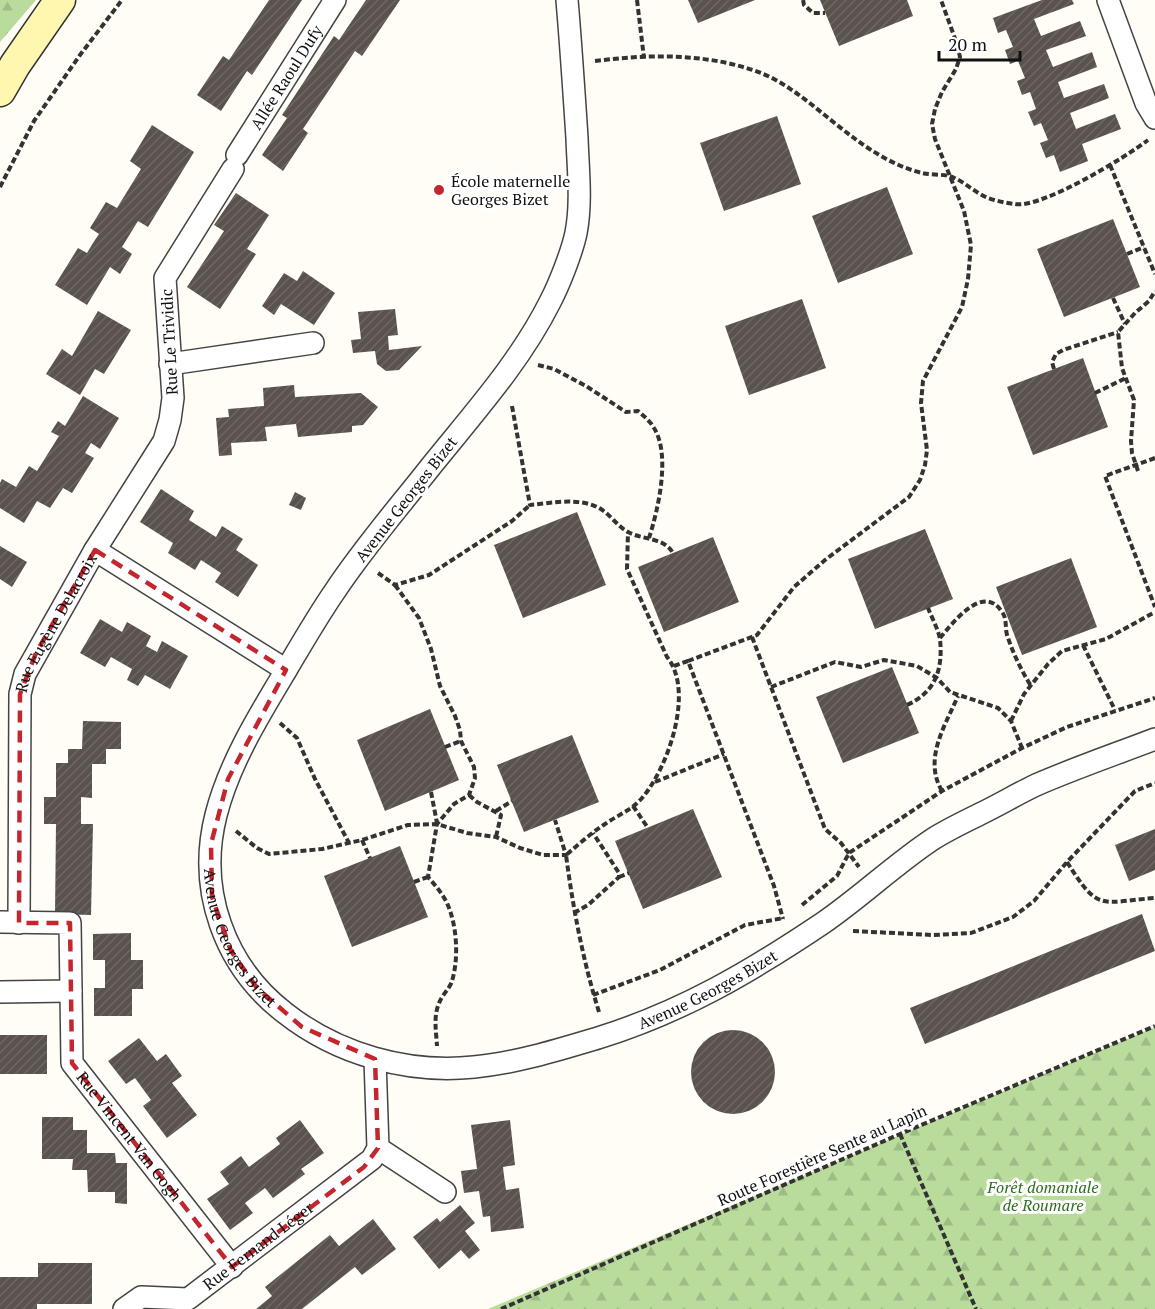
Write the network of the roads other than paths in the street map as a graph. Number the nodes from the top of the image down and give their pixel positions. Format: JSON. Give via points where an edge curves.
{"nodes":[{"id":1,"x":60,"y":0,"type":"edge"},
{"id":2,"x":335,"y":0,"type":"edge"},
{"id":3,"x":567,"y":0,"type":"edge"},
{"id":4,"x":1108,"y":0,"type":"edge"},
{"id":5,"x":0,"y":91,"type":"edge"},
{"id":6,"x":1152,"y":128,"type":"edge"},
{"id":7,"x":235,"y":162,"type":"joint"},
{"id":8,"x":313,"y":343,"type":"dead end"},
{"id":9,"x":170,"y":364,"type":"junction"},
{"id":10,"x":95,"y":550,"type":"junction"},
{"id":11,"x":286,"y":670,"type":"junction"},
{"id":12,"x":1155,"y":739,"type":"edge"},
{"id":13,"x":10,"y":922,"type":"edge"},
{"id":14,"x":71,"y":991,"type":"junction"},
{"id":15,"x":0,"y":992,"type":"edge"},
{"id":16,"x":375,"y":1059,"type":"junction"},
{"id":17,"x":378,"y":1148,"type":"junction"},
{"id":18,"x":444,"y":1192,"type":"dead end"},
{"id":19,"x":232,"y":1267,"type":"junction"},
{"id":20,"x":124,"y":1309,"type":"edge"}],
"edges":[{"from":1,"to":5,"type":"street"},
{"from":2,"to":7,"type":"street","name":"Allée Raoul Dufy"},
{"from":3,"to":11,"type":"street","name":"Avenue Georges Bizet","via":[[579,177],[575,236],[550,302],[505,373],[358,558]]},
{"from":4,"to":6,"type":"street"},
{"from":7,"to":9,"type":"street","name":"Rue Le Trividic","via":[[165,278]]},
{"from":8,"to":9,"type":"street"},
{"from":9,"to":10,"type":"street","name":"Rue Le Trividic","via":[[173,398],[164,441]]},
{"from":10,"to":11,"type":"street","name":"Rue Eugène Delacroix"},
{"from":10,"to":13,"type":"street","name":"Rue Eugène Delacroix","via":[[25,674],[20,694]]},
{"from":11,"to":16,"type":"street","name":"Avenue Georges Bizet","via":[[228,779],[211,844],[212,897],[222,933],[256,988],[302,1027],[348,1051]]},
{"from":12,"to":16,"type":"street","name":"Avenue Georges Bizet","via":[[1036,785],[935,837],[813,929],[722,987],[659,1017],[500,1063],[440,1068]]},
{"from":13,"to":14,"type":"street","name":"Rue Vincent Van Gogh","via":[[70,923]]},
{"from":14,"to":15,"type":"street"},
{"from":14,"to":19,"type":"street","name":"Rue Vincent Van Gogh","via":[[72,1063]]},
{"from":16,"to":17,"type":"street"},
{"from":17,"to":18,"type":"street"},
{"from":17,"to":19,"type":"street","name":"Rue Fernand Léger","via":[[364,1167]]},
{"from":19,"to":20,"type":"street","name":"Rue Fernand Léger","via":[[188,1299],[141,1297]]}]}
